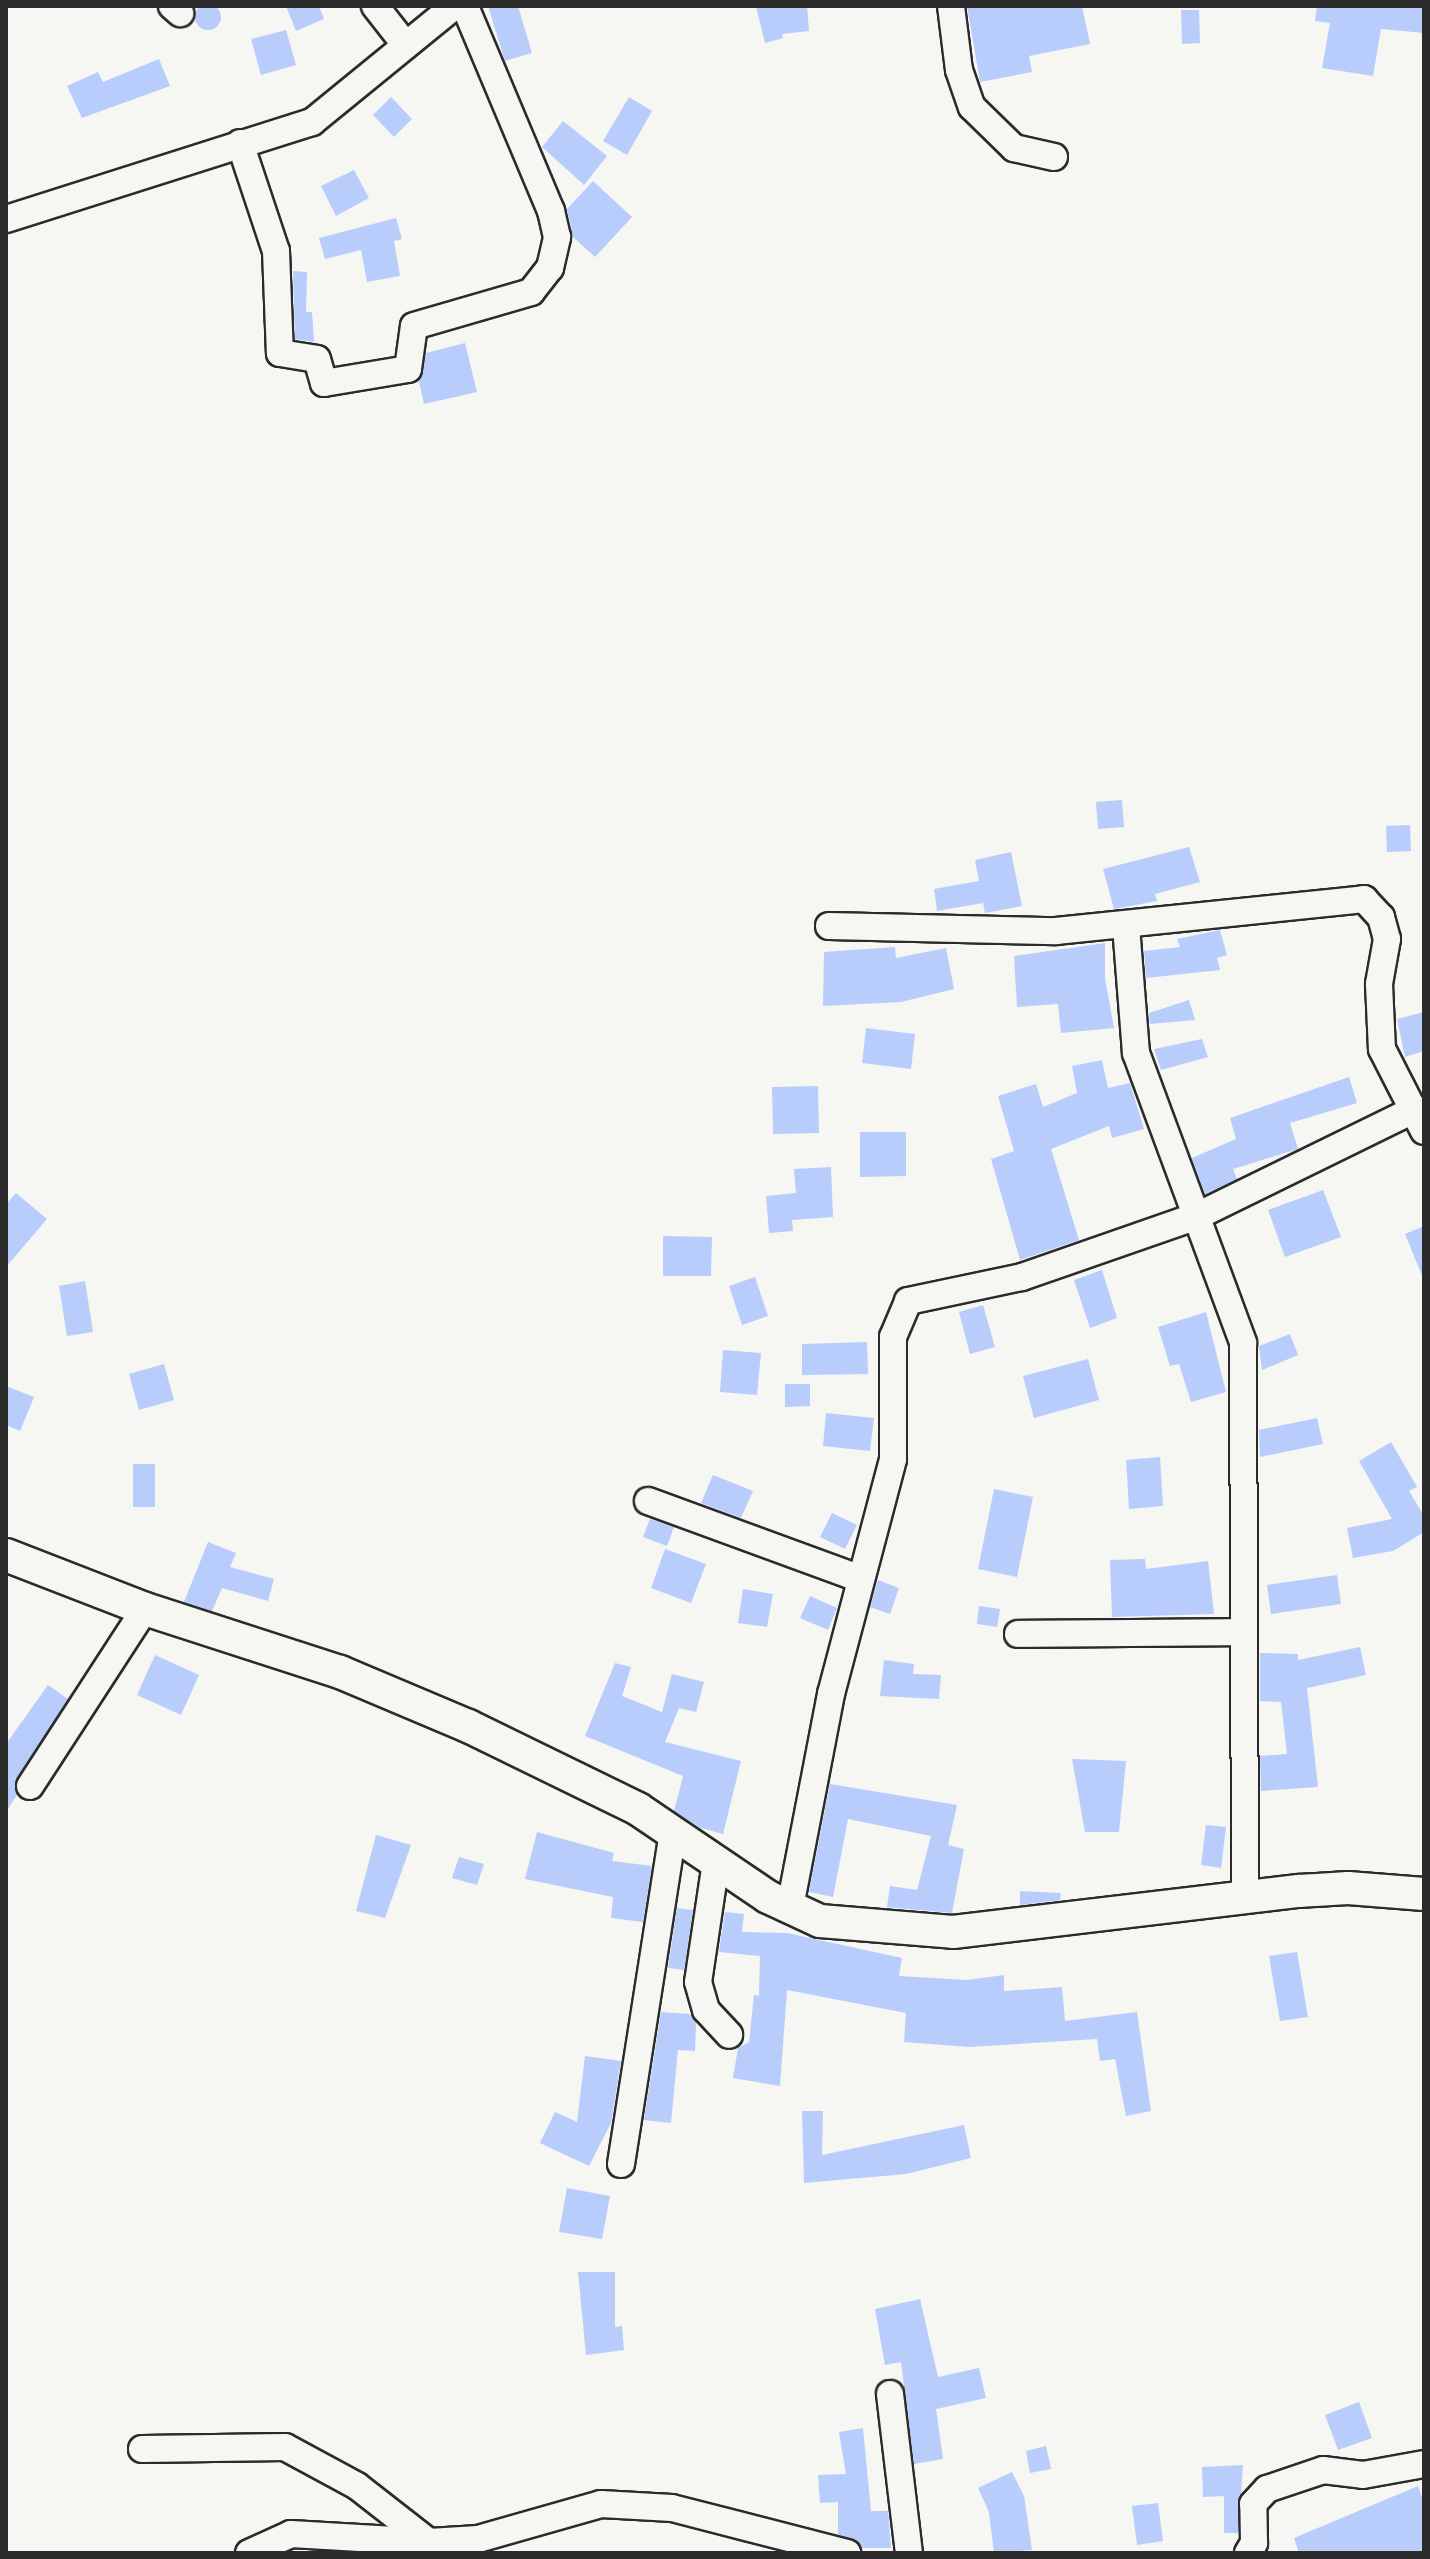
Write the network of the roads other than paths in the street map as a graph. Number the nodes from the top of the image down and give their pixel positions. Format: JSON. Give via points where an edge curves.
{"nodes":[{"id":1,"x":375,"y":6,"type":"edge"},
{"id":2,"x":454,"y":6,"type":"edge"},
{"id":3,"x":465,"y":6,"type":"edge"},
{"id":4,"x":951,"y":6,"type":"edge"},
{"id":5,"x":404,"y":43,"type":"junction"},
{"id":6,"x":240,"y":143,"type":"junction"},
{"id":7,"x":1054,"y":157,"type":"dead end"},
{"id":8,"x":6,"y":219,"type":"edge"},
{"id":9,"x":829,"y":926,"type":"dead end"},
{"id":10,"x":1126,"y":926,"type":"junction"},
{"id":11,"x":1419,"y":1120,"type":"edge"},
{"id":12,"x":1197,"y":1216,"type":"junction"},
{"id":13,"x":648,"y":1501,"type":"dead end"},
{"id":14,"x":6,"y":1555,"type":"edge"},
{"id":15,"x":858,"y":1578,"type":"junction"},
{"id":16,"x":145,"y":1609,"type":"junction"},
{"id":17,"x":1243,"y":1632,"type":"junction"},
{"id":18,"x":1018,"y":1634,"type":"dead end"},
{"id":19,"x":30,"y":1786,"type":"dead end"},
{"id":20,"x":673,"y":1833,"type":"junction"},
{"id":21,"x":716,"y":1862,"type":"junction"},
{"id":22,"x":1424,"y":1894,"type":"edge"},
{"id":23,"x":1245,"y":1898,"type":"junction"},
{"id":24,"x":790,"y":1907,"type":"junction"},
{"id":25,"x":729,"y":2035,"type":"dead end"},
{"id":26,"x":621,"y":2164,"type":"dead end"},
{"id":27,"x":890,"y":2394,"type":"dead end"},
{"id":28,"x":142,"y":2449,"type":"dead end"},
{"id":29,"x":1424,"y":2464,"type":"edge"},
{"id":30,"x":429,"y":2542,"type":"junction"},
{"id":31,"x":249,"y":2553,"type":"edge"},
{"id":32,"x":847,"y":2553,"type":"edge"},
{"id":33,"x":909,"y":2553,"type":"edge"},
{"id":34,"x":1248,"y":2553,"type":"edge"}],
"edges":[{"from":1,"to":5,"type":"street"},
{"from":2,"to":5,"type":"street"},
{"from":3,"to":6,"type":"street","via":[[551,211],[557,237],[550,268],[531,292],[412,328],[408,369],[324,383],[317,359],[280,353],[276,251]]},
{"from":4,"to":7,"type":"street","via":[[959,70],[972,107],[1014,148]]},
{"from":5,"to":6,"type":"street","via":[[332,110],[312,122]]},
{"from":6,"to":8,"type":"street"},
{"from":9,"to":10,"type":"street","via":[[1056,931]]},
{"from":10,"to":11,"type":"street","via":[[1364,899],[1381,917],[1387,939],[1379,984],[1382,1049]]},
{"from":10,"to":12,"type":"street","via":[[1136,1053]]},
{"from":11,"to":12,"type":"street"},
{"from":12,"to":15,"type":"street","via":[[1022,1277],[908,1301],[893,1337],[893,1459]]},
{"from":12,"to":17,"type":"street","via":[[1243,1343]]},
{"from":13,"to":15,"type":"street"},
{"from":14,"to":16,"type":"street"},
{"from":15,"to":24,"type":"street"},
{"from":16,"to":19,"type":"street"},
{"from":16,"to":20,"type":"street","via":[[340,1672],[468,1726],[566,1771]]},
{"from":17,"to":18,"type":"street"},
{"from":17,"to":23,"type":"street"},
{"from":20,"to":21,"type":"street"},
{"from":20,"to":26,"type":"street"},
{"from":21,"to":24,"type":"street"},
{"from":21,"to":25,"type":"street","via":[[698,1982],[706,2010]]},
{"from":22,"to":23,"type":"street","via":[[1348,1888]]},
{"from":23,"to":24,"type":"street","via":[[953,1932],[820,1921]]},
{"from":27,"to":33,"type":"street"},
{"from":28,"to":30,"type":"street","via":[[285,2447],[357,2486]]},
{"from":29,"to":34,"type":"street","via":[[1363,2475],[1323,2470],[1267,2489],[1253,2504],[1254,2543]]},
{"from":30,"to":31,"type":"street","via":[[291,2534]]},
{"from":30,"to":32,"type":"street","via":[[478,2539],[601,2504],[672,2508]]}]}
